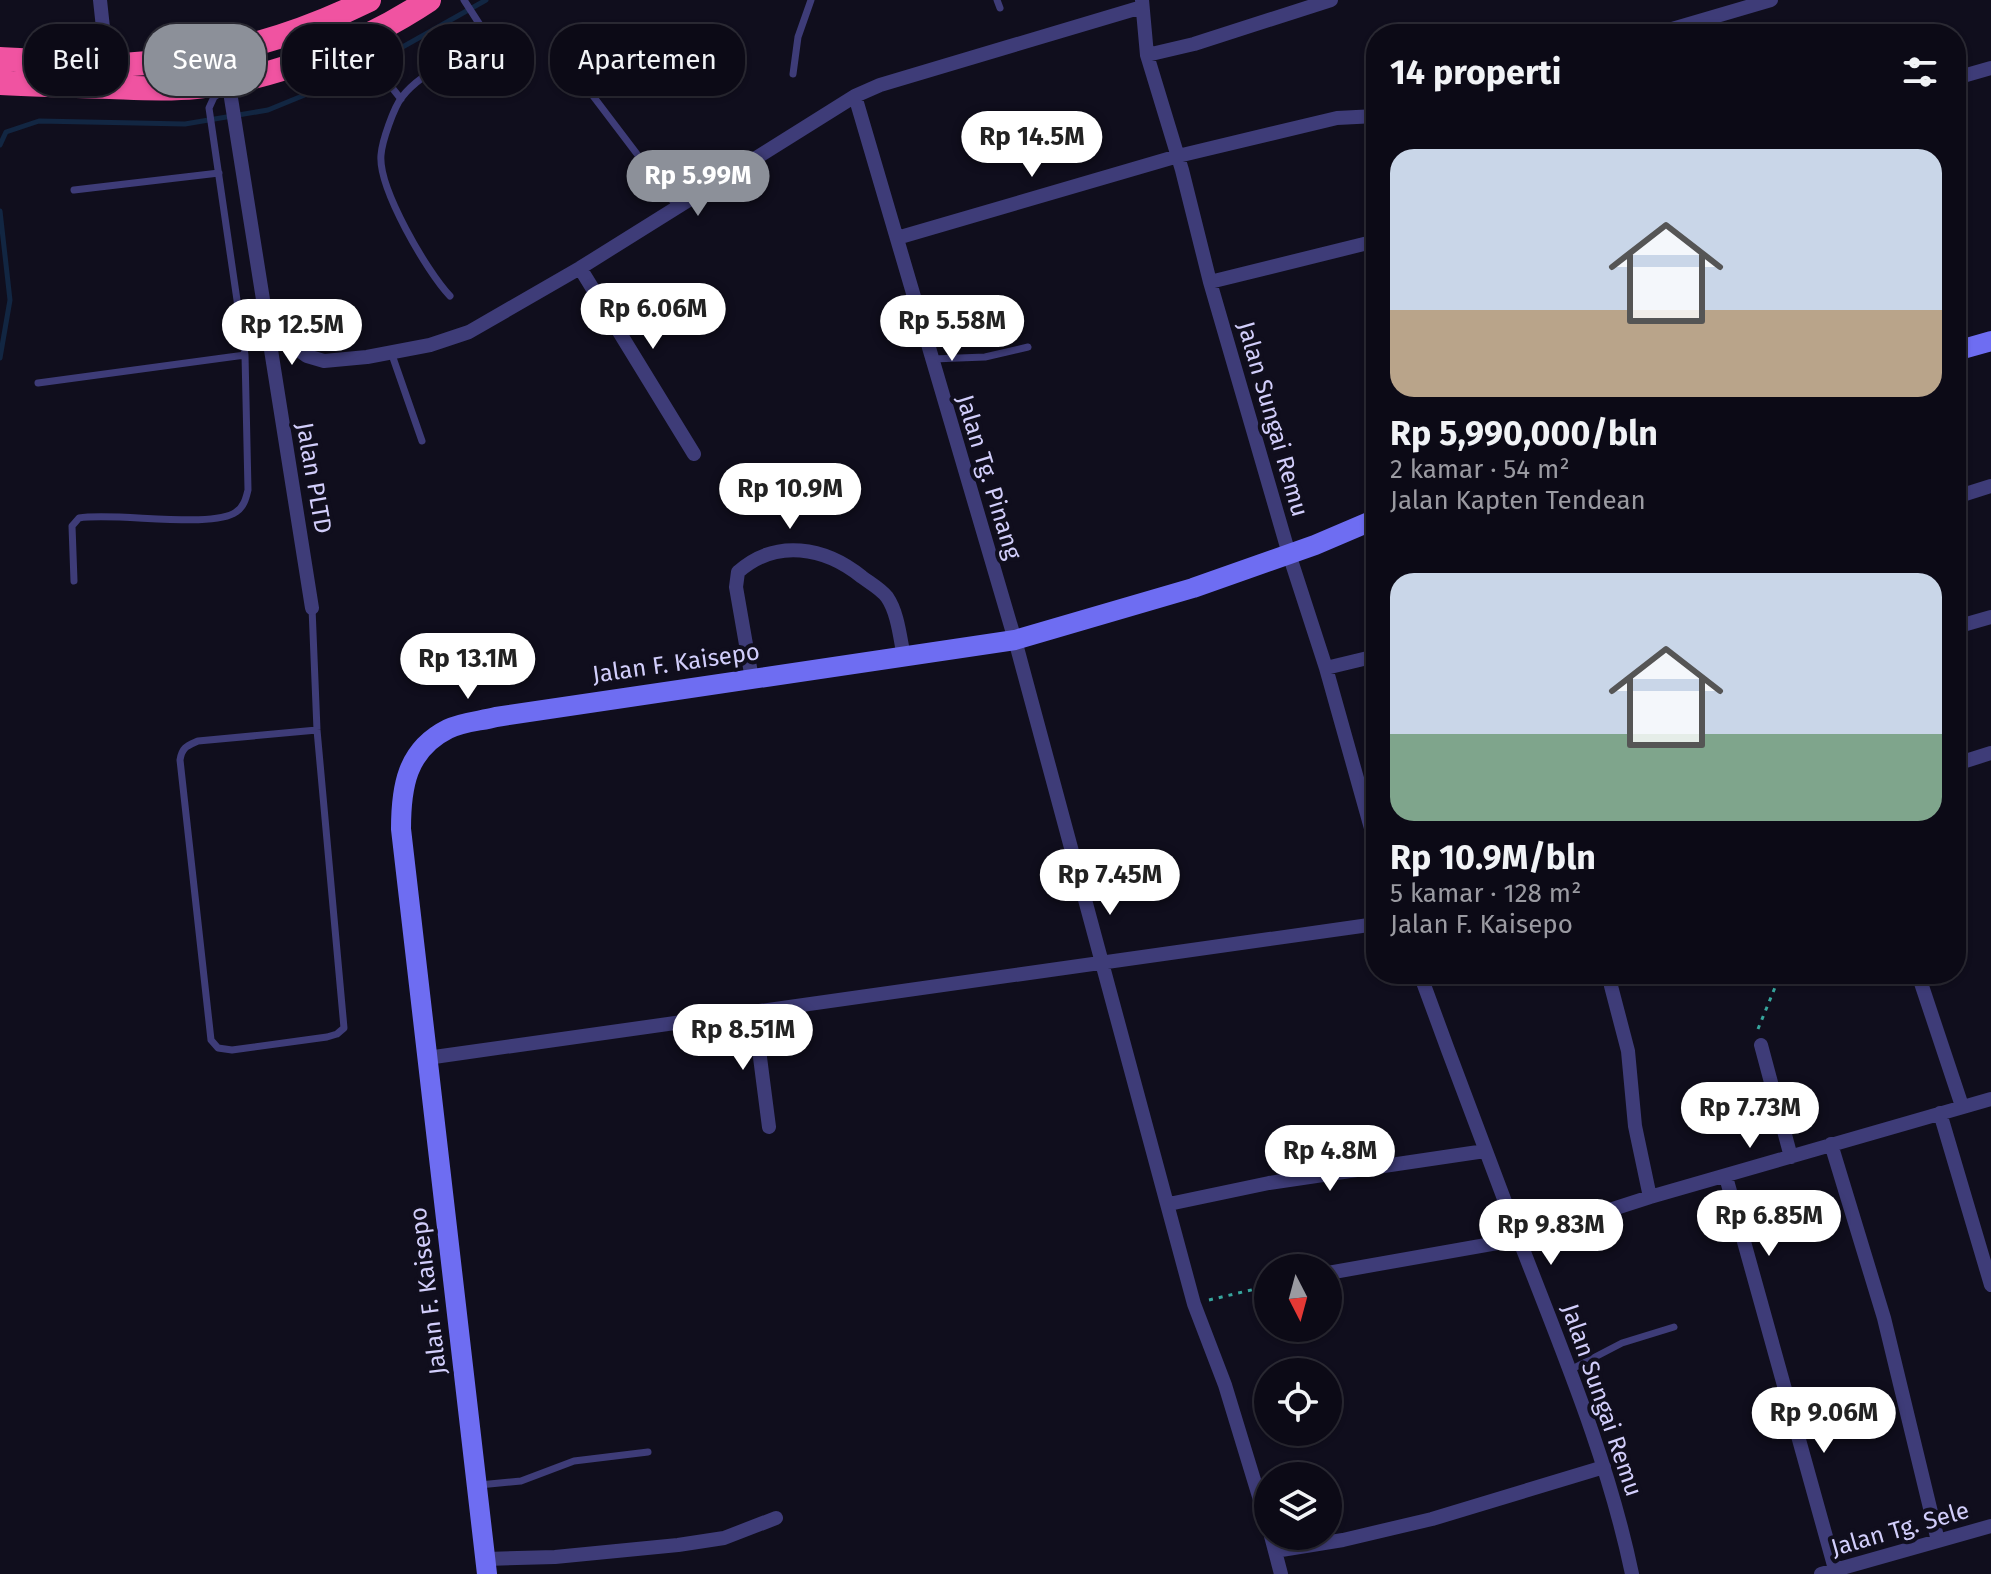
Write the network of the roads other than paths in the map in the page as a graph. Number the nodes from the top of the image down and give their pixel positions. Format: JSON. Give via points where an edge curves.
{"nodes":[{"id":1,"x":100,"y":0,"type":"edge"},
{"id":2,"x":369,"y":0,"type":"edge"},
{"id":3,"x":429,"y":0,"type":"edge"},
{"id":4,"x":464,"y":0,"type":"edge"},
{"id":5,"x":811,"y":0,"type":"edge"},
{"id":6,"x":1331,"y":0,"type":"edge"},
{"id":7,"x":1771,"y":0,"type":"edge"},
{"id":8,"x":1142,"y":4,"type":"edge"},
{"id":9,"x":103,"y":24,"type":"edge"},
{"id":10,"x":396,"y":24,"type":"edge"},
{"id":11,"x":1689,"y":24,"type":"edge"},
{"id":12,"x":266,"y":42,"type":"edge"},
{"id":13,"x":1147,"y":55,"type":"junction"},
{"id":14,"x":0,"y":59,"type":"edge"},
{"id":15,"x":24,"y":60,"type":"edge"},
{"id":16,"x":1991,"y":68,"type":"edge"},
{"id":17,"x":793,"y":74,"type":"dead end"},
{"id":18,"x":1966,"y":75,"type":"edge"},
{"id":19,"x":0,"y":83,"type":"edge"},
{"id":20,"x":144,"y":88,"type":"edge"},
{"id":21,"x":217,"y":96,"type":"edge"},
{"id":22,"x":232,"y":96,"type":"edge"},
{"id":23,"x":399,"y":96,"type":"edge"},
{"id":24,"x":593,"y":96,"type":"edge"},
{"id":25,"x":855,"y":96,"type":"junction"},
{"id":26,"x":401,"y":99,"type":"junction"},
{"id":27,"x":1366,"y":117,"type":"edge"},
{"id":28,"x":1178,"y":156,"type":"junction"},
{"id":29,"x":219,"y":173,"type":"junction"},
{"id":30,"x":74,"y":190,"type":"dead end"},
{"id":31,"x":678,"y":208,"type":"junction"},
{"id":32,"x":897,"y":238,"type":"junction"},
{"id":33,"x":1366,"y":243,"type":"edge"},
{"id":34,"x":580,"y":268,"type":"junction"},
{"id":35,"x":1210,"y":282,"type":"junction"},
{"id":36,"x":450,"y":296,"type":"dead end"},
{"id":37,"x":266,"y":327,"type":"junction"},
{"id":38,"x":1991,"y":341,"type":"edge"},
{"id":39,"x":1028,"y":347,"type":"dead end"},
{"id":40,"x":1966,"y":348,"type":"edge"},
{"id":41,"x":391,"y":352,"type":"junction"},
{"id":42,"x":245,"y":355,"type":"junction"},
{"id":43,"x":931,"y":360,"type":"junction"},
{"id":44,"x":38,"y":383,"type":"dead end"},
{"id":45,"x":422,"y":441,"type":"dead end"},
{"id":46,"x":694,"y":454,"type":"dead end"},
{"id":47,"x":1991,"y":486,"type":"edge"},
{"id":48,"x":1966,"y":494,"type":"edge"},
{"id":49,"x":1366,"y":523,"type":"edge"},
{"id":50,"x":1289,"y":554,"type":"junction"},
{"id":51,"x":74,"y":581,"type":"dead end"},
{"id":52,"x":312,"y":608,"type":"joint"},
{"id":53,"x":1991,"y":617,"type":"edge"},
{"id":54,"x":1966,"y":624,"type":"edge"},
{"id":55,"x":1015,"y":640,"type":"junction"},
{"id":56,"x":904,"y":657,"type":"junction"},
{"id":57,"x":1366,"y":658,"type":"edge"},
{"id":58,"x":1326,"y":668,"type":"junction"},
{"id":59,"x":752,"y":679,"type":"junction"},
{"id":60,"x":317,"y":730,"type":"junction"},
{"id":61,"x":1991,"y":753,"type":"edge"},
{"id":62,"x":1966,"y":761,"type":"edge"},
{"id":63,"x":1366,"y":799,"type":"edge"},
{"id":64,"x":1366,"y":925,"type":"edge"},
{"id":65,"x":1103,"y":964,"type":"junction"},
{"id":66,"x":1424,"y":984,"type":"edge"},
{"id":67,"x":1921,"y":984,"type":"edge"},
{"id":68,"x":1611,"y":986,"type":"dead end"},
{"id":69,"x":754,"y":1011,"type":"junction"},
{"id":70,"x":1761,"y":1045,"type":"road end"},
{"id":71,"x":427,"y":1058,"type":"junction"},
{"id":72,"x":1991,"y":1099,"type":"edge"},
{"id":73,"x":1962,"y":1106,"type":"junction"},
{"id":74,"x":1940,"y":1113,"type":"junction"},
{"id":75,"x":769,"y":1127,"type":"dead end"},
{"id":76,"x":1831,"y":1144,"type":"junction"},
{"id":77,"x":1485,"y":1151,"type":"junction"},
{"id":78,"x":1791,"y":1157,"type":"junction"},
{"id":79,"x":1726,"y":1177,"type":"junction"},
{"id":80,"x":1650,"y":1197,"type":"junction"},
{"id":81,"x":1169,"y":1204,"type":"junction"},
{"id":82,"x":1520,"y":1239,"type":"junction"},
{"id":83,"x":1342,"y":1271,"type":"edge"},
{"id":84,"x":1991,"y":1285,"type":"edge"},
{"id":85,"x":1674,"y":1327,"type":"dead end"},
{"id":86,"x":1570,"y":1370,"type":"junction"},
{"id":87,"x":648,"y":1452,"type":"dead end"},
{"id":88,"x":1604,"y":1467,"type":"junction"},
{"id":89,"x":1254,"y":1480,"type":"edge"},
{"id":90,"x":477,"y":1486,"type":"junction"},
{"id":91,"x":776,"y":1518,"type":"dead end"},
{"id":92,"x":1991,"y":1526,"type":"edge"},
{"id":93,"x":1342,"y":1540,"type":"edge"},
{"id":94,"x":1938,"y":1541,"type":"junction"},
{"id":95,"x":1275,"y":1550,"type":"edge"},
{"id":96,"x":486,"y":1567,"type":"edge"},
{"id":97,"x":1828,"y":1572,"type":"edge"},
{"id":98,"x":1281,"y":1574,"type":"edge"},
{"id":99,"x":1632,"y":1574,"type":"edge"}],
"edges":[{"from":1,"to":9,"type":"street"},
{"from":2,"to":12,"type":"highway"},
{"from":3,"to":10,"type":"highway"},
{"from":4,"to":26,"type":"lane","via":[[482,28],[481,38]]},
{"from":5,"to":17,"type":"lane"},
{"from":6,"to":13,"type":"street"},
{"from":7,"to":11,"type":"street"},
{"from":8,"to":13,"type":"street","name":"Jalan Sungai Remu"},
{"from":8,"to":25,"type":"street"},
{"from":13,"to":28,"type":"street","name":"Jalan Sungai Remu"},
{"from":14,"to":15,"type":"highway"},
{"from":16,"to":18,"type":"street"},
{"from":19,"to":20,"type":"highway"},
{"from":21,"to":29,"type":"lane","via":[[209,108]]},
{"from":22,"to":37,"type":"street","name":"Jalan PLTD"},
{"from":23,"to":26,"type":"lane"},
{"from":24,"to":31,"type":"lane"},
{"from":25,"to":31,"type":"street"},
{"from":25,"to":32,"type":"street","name":"Jalan Tg. Pinang"},
{"from":26,"to":36,"type":"lane","via":[[380,156],[384,175],[420,257]]},
{"from":27,"to":28,"type":"street","via":[[1337,118]]},
{"from":28,"to":32,"type":"street"},
{"from":28,"to":35,"type":"street","name":"Jalan Sungai Remu"},
{"from":29,"to":30,"type":"lane"},
{"from":29,"to":42,"type":"lane"},
{"from":31,"to":34,"type":"street"},
{"from":32,"to":43,"type":"street","name":"Jalan Tg. Pinang"},
{"from":33,"to":35,"type":"street"},
{"from":34,"to":41,"type":"street","via":[[469,332]]},
{"from":34,"to":46,"type":"street"},
{"from":35,"to":50,"type":"street","name":"Jalan Sungai Remu"},
{"from":37,"to":41,"type":"street","via":[[307,356],[324,361]]},
{"from":37,"to":52,"type":"street","name":"Jalan PLTD"},
{"from":38,"to":40,"type":"street"},
{"from":39,"to":43,"type":"lane","via":[[985,357]]},
{"from":41,"to":45,"type":"lane"},
{"from":42,"to":44,"type":"lane"},
{"from":42,"to":51,"type":"lane","via":[[248,490],[242,507],[224,518],[79,518],[72,526]]},
{"from":43,"to":55,"type":"street","name":"Jalan Tg. Pinang"},
{"from":47,"to":48,"type":"street"},
{"from":49,"to":50,"type":"street","name":"Jalan F. Kaisepo"},
{"from":50,"to":55,"type":"street","name":"Jalan F. Kaisepo"},
{"from":50,"to":58,"type":"street","name":"Jalan Sungai Remu"},
{"from":52,"to":60,"type":"lane","name":"Jalan PLTD"},
{"from":53,"to":54,"type":"street"},
{"from":55,"to":56,"type":"street","name":"Jalan F. Kaisepo"},
{"from":55,"to":65,"type":"street","name":"Jalan Tg. Pinang"},
{"from":56,"to":59,"type":"street","name":"Jalan F. Kaisepo"},
{"from":56,"to":59,"type":"street","via":[[887,597],[828,555],[776,550],[738,572]]},
{"from":57,"to":58,"type":"street"},
{"from":58,"to":63,"type":"street","name":"Jalan Sungai Remu"},
{"from":59,"to":71,"type":"street","name":"Jalan F. Kaisepo","via":[[496,717],[449,728],[423,749],[404,781],[401,829]]},
{"from":60,"to":60,"type":"lane","name":"Jalan PLTD","via":[[198,741],[181,752],[213,1045],[232,1050],[327,1037],[344,1028]]},
{"from":61,"to":62,"type":"street"},
{"from":64,"to":65,"type":"street"},
{"from":65,"to":69,"type":"street"},
{"from":65,"to":81,"type":"street","name":"Jalan Tg. Pinang"},
{"from":66,"to":77,"type":"street","name":"Jalan Sungai Remu"},
{"from":67,"to":73,"type":"street"},
{"from":68,"to":80,"type":"street","via":[[1628,1051],[1635,1126]]},
{"from":69,"to":71,"type":"street"},
{"from":69,"to":75,"type":"street"},
{"from":70,"to":78,"type":"street"},
{"from":71,"to":90,"type":"street","name":"Jalan F. Kaisepo"},
{"from":72,"to":73,"type":"street"},
{"from":73,"to":74,"type":"street"},
{"from":74,"to":76,"type":"street"},
{"from":74,"to":84,"type":"street"},
{"from":76,"to":78,"type":"street"},
{"from":76,"to":94,"type":"street","via":[[1884,1318]]},
{"from":77,"to":81,"type":"street","via":[[1269,1183]]},
{"from":77,"to":82,"type":"street","name":"Jalan Sungai Remu"},
{"from":78,"to":79,"type":"street"},
{"from":79,"to":80,"type":"street"},
{"from":79,"to":97,"type":"street"},
{"from":80,"to":82,"type":"street"},
{"from":81,"to":89,"type":"street","name":"Jalan Tg. Pinang","via":[[1194,1304]]},
{"from":82,"to":83,"type":"street"},
{"from":82,"to":86,"type":"street","name":"Jalan Sungai Remu"},
{"from":85,"to":86,"type":"lane","via":[[1622,1343]]},
{"from":86,"to":88,"type":"street","name":"Jalan Sungai Remu"},
{"from":87,"to":90,"type":"lane","via":[[574,1461],[521,1481]]},
{"from":88,"to":93,"type":"street","via":[[1444,1516]]},
{"from":88,"to":99,"type":"street","name":"Jalan Sungai Remu"},
{"from":90,"to":96,"type":"street","name":"Jalan F. Kaisepo"},
{"from":91,"to":96,"type":"street","via":[[724,1538]]},
{"from":92,"to":94,"type":"street","name":"Jalan Tg. Sele"},
{"from":94,"to":97,"type":"street","name":"Jalan Tg. Sele"},
{"from":95,"to":98,"type":"street"}]}
